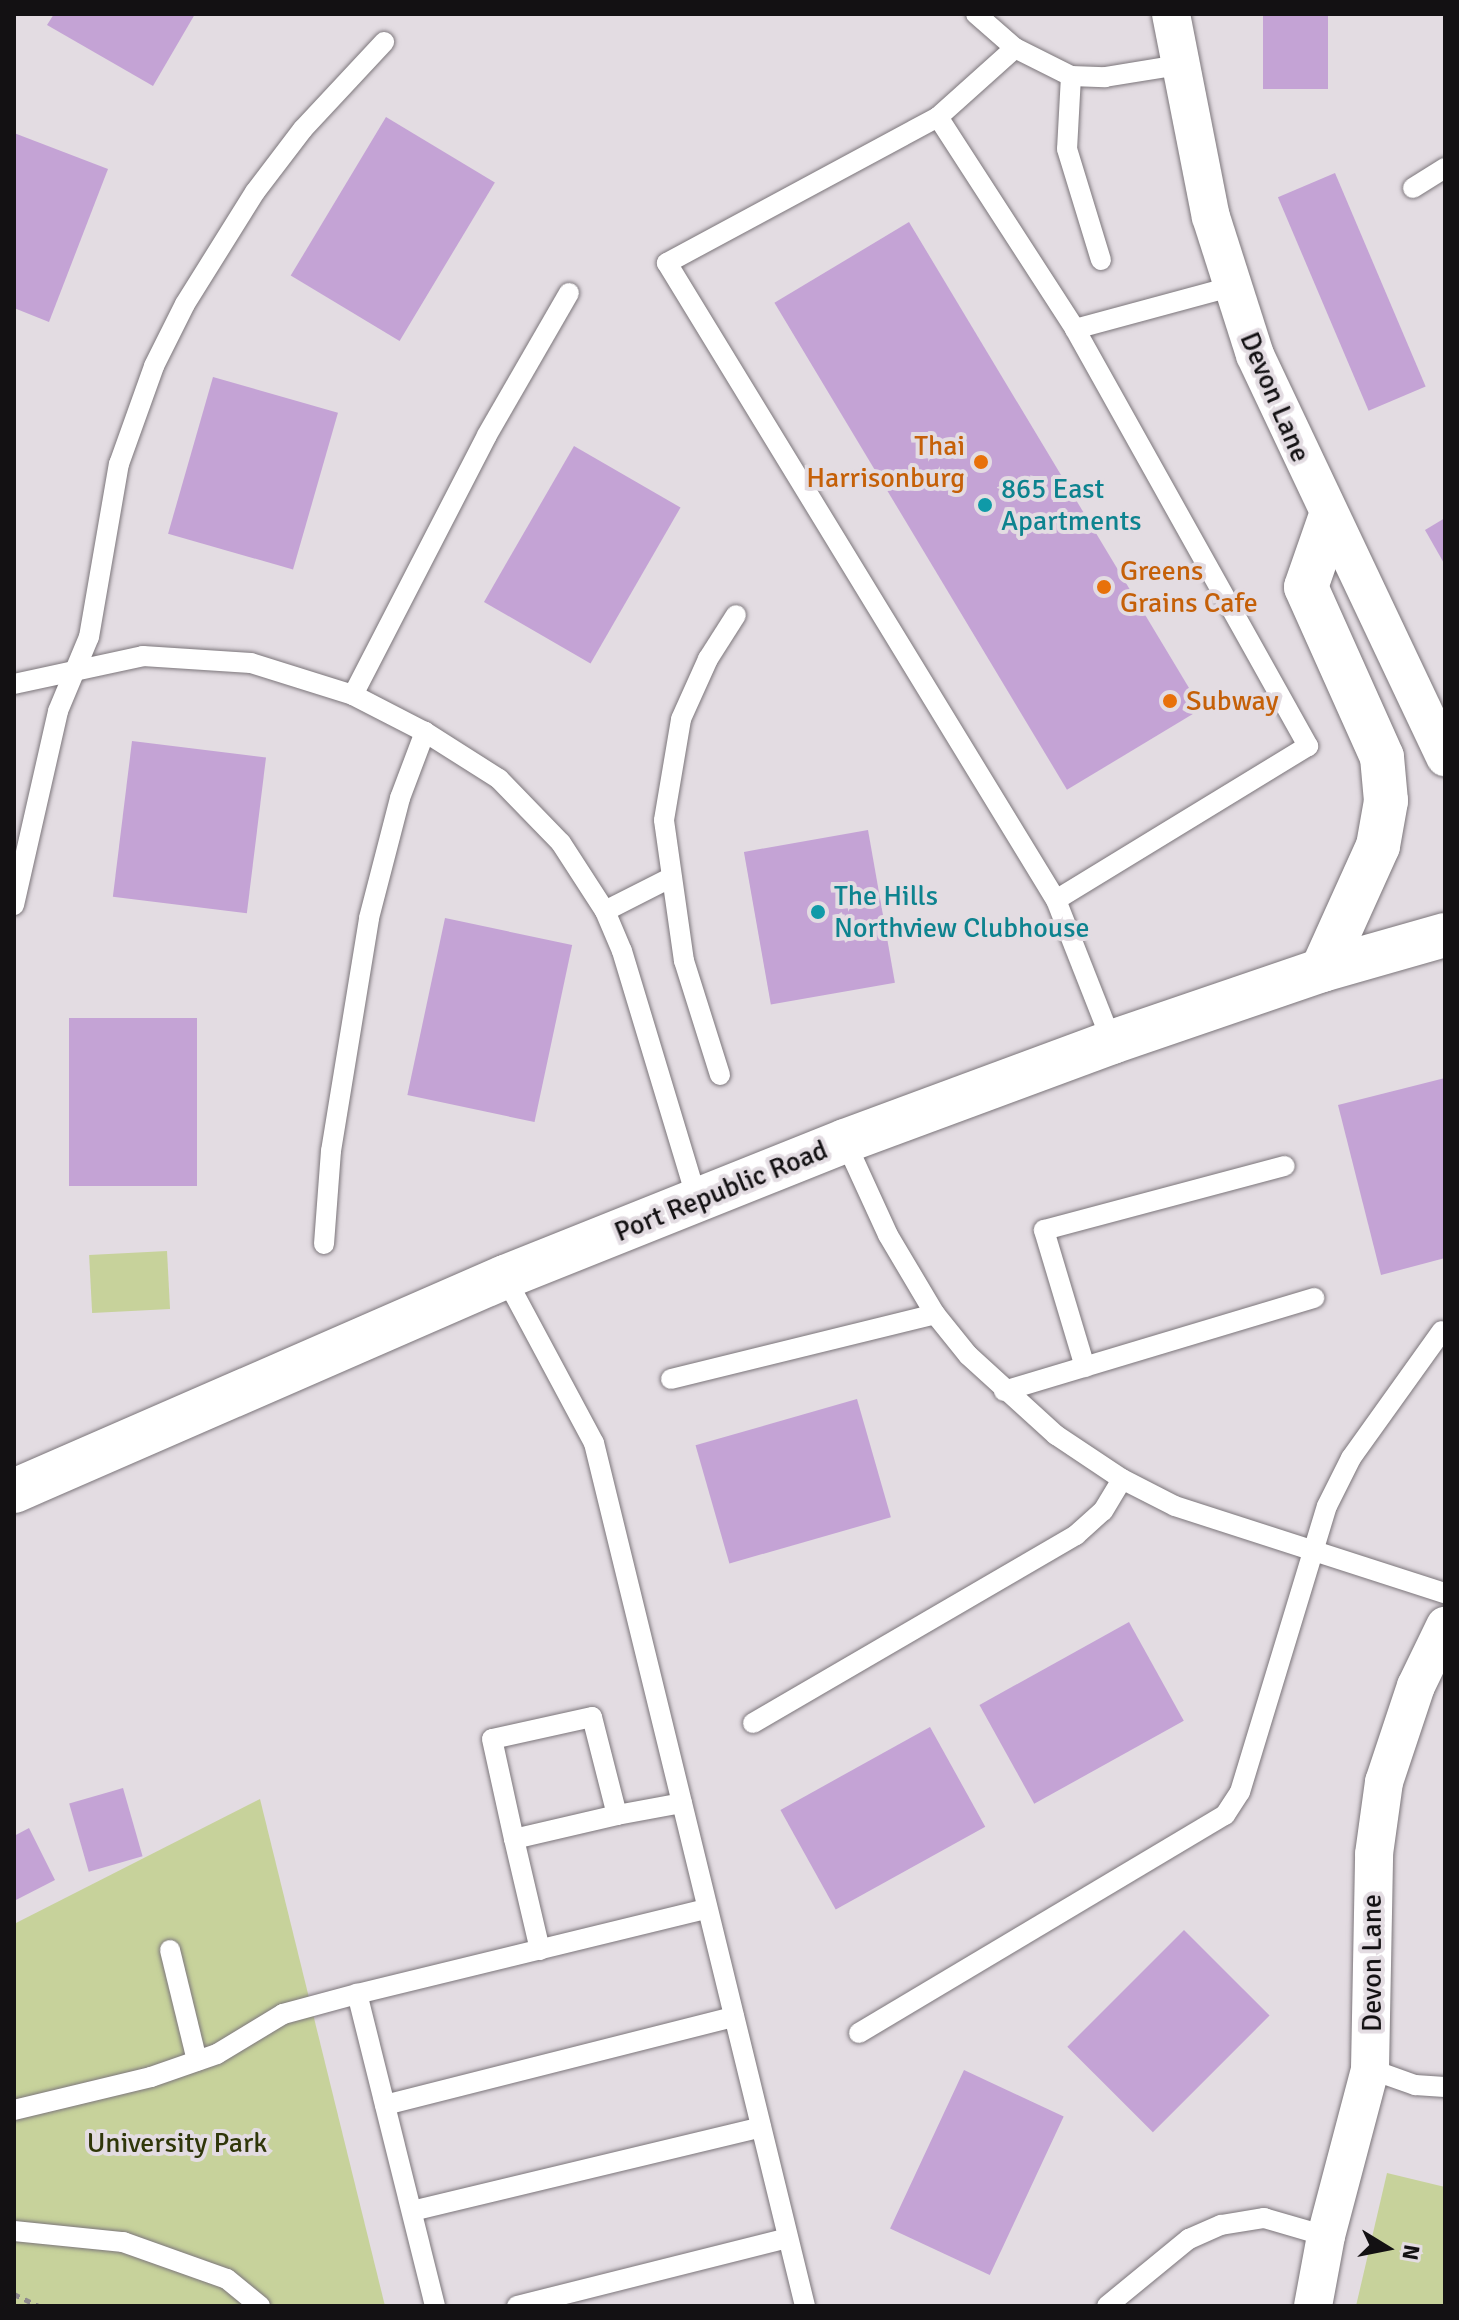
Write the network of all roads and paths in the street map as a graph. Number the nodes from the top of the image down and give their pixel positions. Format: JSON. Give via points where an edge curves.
{"nodes":[{"id":1,"x":976,"y":14,"type":"edge"},
{"id":2,"x":1171,"y":14,"type":"edge"},
{"id":3,"x":384,"y":42,"type":"dead end"},
{"id":4,"x":1015,"y":48,"type":"junction"},
{"id":5,"x":1178,"y":65,"type":"junction"},
{"id":6,"x":1071,"y":76,"type":"junction"},
{"id":7,"x":938,"y":117,"type":"junction"},
{"id":8,"x":1445,"y":168,"type":"edge"},
{"id":9,"x":1413,"y":188,"type":"dead end"},
{"id":10,"x":1101,"y":260,"type":"dead end"},
{"id":11,"x":1231,"y":287,"type":"junction"},
{"id":12,"x":569,"y":293,"type":"dead end"},
{"id":13,"x":1075,"y":329,"type":"junction"},
{"id":14,"x":1329,"y":521,"type":"junction"},
{"id":15,"x":736,"y":615,"type":"dead end"},
{"id":16,"x":76,"y":672,"type":"junction"},
{"id":17,"x":14,"y":684,"type":"edge"},
{"id":18,"x":353,"y":695,"type":"junction"},
{"id":19,"x":425,"y":732,"type":"junction"},
{"id":20,"x":1445,"y":757,"type":"edge"},
{"id":21,"x":668,"y":879,"type":"junction"},
{"id":22,"x":1056,"y":900,"type":"junction"},
{"id":23,"x":14,"y":905,"type":"edge"},
{"id":24,"x":605,"y":911,"type":"junction"},
{"id":25,"x":1445,"y":935,"type":"edge"},
{"id":26,"x":1322,"y":970,"type":"junction"},
{"id":27,"x":1112,"y":1042,"type":"junction"},
{"id":28,"x":720,"y":1075,"type":"dead end"},
{"id":29,"x":845,"y":1141,"type":"junction"},
{"id":30,"x":1285,"y":1166,"type":"dead end"},
{"id":31,"x":697,"y":1200,"type":"junction"},
{"id":32,"x":324,"y":1244,"type":"dead end"},
{"id":33,"x":505,"y":1277,"type":"junction"},
{"id":34,"x":1314,"y":1298,"type":"dead end"},
{"id":35,"x":935,"y":1314,"type":"junction"},
{"id":36,"x":1442,"y":1331,"type":"dead end"},
{"id":37,"x":1085,"y":1367,"type":"junction"},
{"id":38,"x":671,"y":1379,"type":"dead end"},
{"id":39,"x":1004,"y":1391,"type":"junction"},
{"id":40,"x":1122,"y":1479,"type":"junction"},
{"id":41,"x":15,"y":1487,"type":"edge"},
{"id":42,"x":1311,"y":1551,"type":"junction"},
{"id":43,"x":1445,"y":1593,"type":"edge"},
{"id":44,"x":1445,"y":1626,"type":"edge"},
{"id":45,"x":753,"y":1723,"type":"dead end"},
{"id":46,"x":682,"y":1803,"type":"junction"},
{"id":47,"x":617,"y":1815,"type":"junction"},
{"id":48,"x":514,"y":1839,"type":"junction"},
{"id":49,"x":707,"y":1909,"type":"junction"},
{"id":50,"x":170,"y":1950,"type":"dead end"},
{"id":51,"x":540,"y":1950,"type":"junction"},
{"id":52,"x":357,"y":1994,"type":"junction"},
{"id":53,"x":734,"y":2017,"type":"junction"},
{"id":54,"x":859,"y":2033,"type":"dead end"},
{"id":55,"x":197,"y":2061,"type":"junction"},
{"id":56,"x":1370,"y":2069,"type":"junction"},
{"id":57,"x":1445,"y":2087,"type":"edge"},
{"id":58,"x":385,"y":2105,"type":"junction"},
{"id":59,"x":14,"y":2110,"type":"edge"},
{"id":60,"x":761,"y":2127,"type":"junction"},
{"id":61,"x":412,"y":2211,"type":"junction"},
{"id":62,"x":14,"y":2231,"type":"edge"},
{"id":63,"x":1326,"y":2236,"type":"junction"},
{"id":64,"x":788,"y":2238,"type":"junction"},
{"id":65,"x":14,"y":2294,"type":"edge"},
{"id":66,"x":39,"y":2306,"type":"edge"},
{"id":67,"x":260,"y":2306,"type":"edge"},
{"id":68,"x":435,"y":2306,"type":"edge"},
{"id":69,"x":517,"y":2306,"type":"edge"},
{"id":70,"x":805,"y":2306,"type":"edge"},
{"id":71,"x":1107,"y":2306,"type":"edge"},
{"id":72,"x":1313,"y":2306,"type":"edge"}],
"edges":[{"from":1,"to":4,"type":"lane"},
{"from":2,"to":5,"type":"street","name":"Devon Lane"},
{"from":3,"to":16,"type":"lane","via":[[303,129],[255,192],[185,304],[154,366],[110,497],[89,637]]},
{"from":4,"to":6,"type":"lane"},
{"from":4,"to":7,"type":"lane"},
{"from":5,"to":6,"type":"lane","via":[[1105,77]]},
{"from":5,"to":11,"type":"street","name":"Devon Lane"},
{"from":6,"to":10,"type":"lane","via":[[1067,149]]},
{"from":7,"to":13,"type":"lane"},
{"from":7,"to":22,"type":"lane","via":[[667,263]]},
{"from":8,"to":9,"type":"lane"},
{"from":11,"to":13,"type":"lane"},
{"from":11,"to":14,"type":"street","name":"Devon Lane","via":[[1255,355]]},
{"from":12,"to":18,"type":"lane","via":[[487,435]]},
{"from":13,"to":22,"type":"lane","via":[[1308,746]]},
{"from":14,"to":20,"type":"street","name":"Devon Lane"},
{"from":14,"to":26,"type":"main road","via":[[1306,587],[1382,757],[1386,801],[1378,846]]},
{"from":15,"to":21,"type":"lane","via":[[696,682],[672,752],[664,820]]},
{"from":16,"to":17,"type":"lane"},
{"from":16,"to":18,"type":"lane","via":[[134,657],[181,655],[292,673]]},
{"from":16,"to":23,"type":"lane","via":[[58,711]]},
{"from":18,"to":19,"type":"lane"},
{"from":19,"to":24,"type":"lane","via":[[499,779],[533,810]]},
{"from":19,"to":32,"type":"lane","via":[[400,798],[369,918],[331,1151]]},
{"from":21,"to":24,"type":"lane"},
{"from":21,"to":28,"type":"lane","via":[[684,961]]},
{"from":22,"to":27,"type":"lane"},
{"from":24,"to":31,"type":"lane","via":[[622,951]]},
{"from":25,"to":26,"type":"main road","name":"Port Republic Road"},
{"from":26,"to":27,"type":"main road","name":"Port Republic Road"},
{"from":27,"to":29,"type":"main road","name":"Port Republic Road"},
{"from":29,"to":31,"type":"main road","name":"Port Republic Road"},
{"from":29,"to":35,"type":"lane","via":[[888,1235]]},
{"from":30,"to":37,"type":"lane","via":[[1044,1230]]},
{"from":31,"to":33,"type":"main road","name":"Port Republic Road"},
{"from":33,"to":41,"type":"main road","name":"Port Republic Road"},
{"from":33,"to":46,"type":"lane","via":[[594,1443]]},
{"from":34,"to":37,"type":"lane"},
{"from":35,"to":38,"type":"lane"},
{"from":35,"to":39,"type":"lane"},
{"from":36,"to":42,"type":"lane","via":[[1351,1458]]},
{"from":37,"to":39,"type":"lane"},
{"from":39,"to":40,"type":"lane","via":[[1056,1435]]},
{"from":40,"to":42,"type":"lane","via":[[1203,1517]]},
{"from":40,"to":45,"type":"lane","via":[[1103,1511],[1076,1535]]},
{"from":42,"to":43,"type":"lane"},
{"from":42,"to":54,"type":"lane","via":[[1240,1792],[1225,1815]]},
{"from":44,"to":56,"type":"street","name":"Devon Lane","via":[[1398,1733],[1377,1825]]},
{"from":46,"to":47,"type":"lane"},
{"from":46,"to":49,"type":"lane"},
{"from":47,"to":48,"type":"lane"},
{"from":47,"to":48,"type":"lane","via":[[592,1717],[492,1739]]},
{"from":48,"to":51,"type":"lane"},
{"from":49,"to":51,"type":"lane"},
{"from":49,"to":53,"type":"lane"},
{"from":50,"to":55,"type":"lane"},
{"from":51,"to":52,"type":"lane"},
{"from":52,"to":55,"type":"lane","via":[[283,2014]]},
{"from":52,"to":58,"type":"lane"},
{"from":53,"to":58,"type":"lane"},
{"from":53,"to":60,"type":"lane"},
{"from":55,"to":59,"type":"lane"},
{"from":56,"to":57,"type":"lane","via":[[1415,2085]]},
{"from":56,"to":63,"type":"street","name":"Devon Lane"},
{"from":58,"to":61,"type":"lane"},
{"from":60,"to":61,"type":"lane"},
{"from":60,"to":64,"type":"lane"},
{"from":61,"to":68,"type":"lane"},
{"from":62,"to":67,"type":"lane","via":[[123,2242],[227,2279]]},
{"from":63,"to":71,"type":"lane","via":[[1264,2218],[1221,2225],[1189,2239]]},
{"from":63,"to":72,"type":"street","name":"Devon Lane"},
{"from":64,"to":69,"type":"lane"},
{"from":64,"to":70,"type":"lane"},
{"from":65,"to":66,"type":"path"}]}
